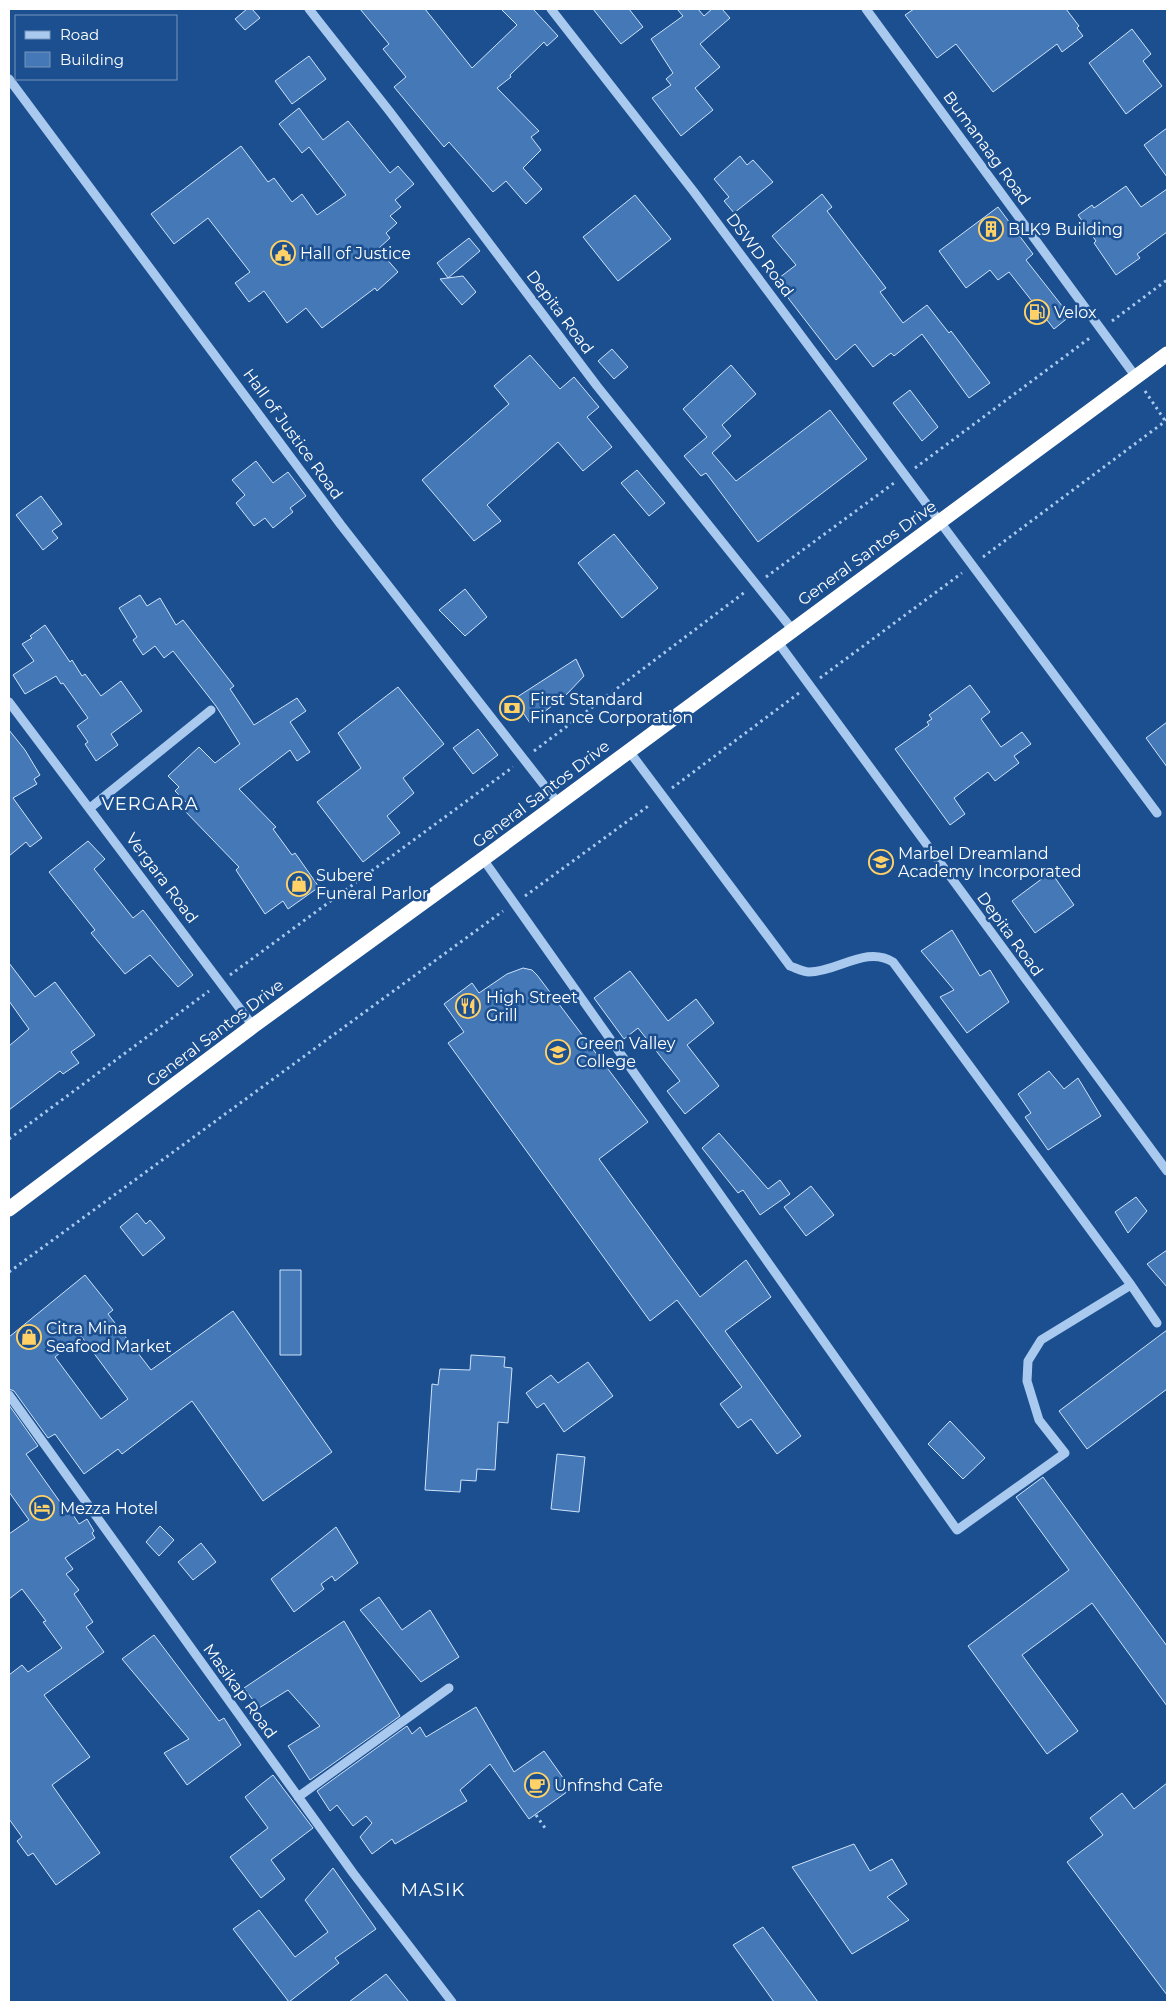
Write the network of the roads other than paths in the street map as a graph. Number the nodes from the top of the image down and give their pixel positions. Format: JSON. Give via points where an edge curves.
{"nodes":[{"id":1,"x":309,"y":9,"type":"edge"},
{"id":2,"x":551,"y":9,"type":"edge"},
{"id":3,"x":866,"y":9,"type":"edge"},
{"id":4,"x":9,"y":79,"type":"edge"},
{"id":5,"x":1167,"y":354,"type":"edge"},
{"id":6,"x":1136,"y":377,"type":"junction"},
{"id":7,"x":942,"y":522,"type":"junction"},
{"id":8,"x":792,"y":629,"type":"junction"},
{"id":9,"x":777,"y":641,"type":"junction"},
{"id":10,"x":9,"y":702,"type":"edge"},
{"id":11,"x":211,"y":710,"type":"dead end"},
{"id":12,"x":629,"y":751,"type":"junction"},
{"id":13,"x":558,"y":803,"type":"junction"},
{"id":14,"x":90,"y":808,"type":"junction"},
{"id":15,"x":1156,"y":812,"type":"dead end"},
{"id":16,"x":483,"y":859,"type":"junction"},
{"id":17,"x":253,"y":1026,"type":"junction"},
{"id":18,"x":1167,"y":1171,"type":"edge"},
{"id":19,"x":9,"y":1209,"type":"edge"},
{"id":20,"x":1131,"y":1285,"type":"junction"},
{"id":21,"x":1157,"y":1323,"type":"dead end"},
{"id":22,"x":9,"y":1395,"type":"edge"},
{"id":23,"x":449,"y":1688,"type":"dead end"},
{"id":24,"x":298,"y":1797,"type":"junction"},
{"id":25,"x":452,"y":2002,"type":"edge"}],
"edges":[{"from":1,"to":8,"type":"street","name":"Depita Road","via":[[597,386]]},
{"from":2,"to":7,"type":"street","name":"DSWD Road","via":[[694,192]]},
{"from":3,"to":6,"type":"street","name":"Bumanaag Road"},
{"from":4,"to":13,"type":"street","name":"Hall of Justice Road","via":[[341,525]]},
{"from":5,"to":6,"type":"highway","name":"General Santos Drive"},
{"from":6,"to":7,"type":"highway","name":"General Santos Drive"},
{"from":7,"to":8,"type":"highway","name":"General Santos Drive"},
{"from":7,"to":15,"type":"street","name":"DSWD Road"},
{"from":8,"to":9,"type":"highway","name":"General Santos Drive"},
{"from":9,"to":12,"type":"highway","name":"General Santos Drive"},
{"from":9,"to":18,"type":"street","name":"Depita Road"},
{"from":10,"to":14,"type":"street","name":"Vergara Road"},
{"from":11,"to":14,"type":"street"},
{"from":12,"to":13,"type":"highway","name":"General Santos Drive"},
{"from":12,"to":20,"type":"street","via":[[790,966],[808,973],[868,956],[884,956],[893,962]]},
{"from":13,"to":16,"type":"highway","name":"General Santos Drive"},
{"from":14,"to":17,"type":"street","name":"Vergara Road"},
{"from":16,"to":17,"type":"highway","name":"General Santos Drive"},
{"from":16,"to":20,"type":"street","via":[[957,1530],[1065,1453],[1039,1420],[1027,1381],[1028,1361],[1041,1340]]},
{"from":17,"to":19,"type":"highway","name":"General Santos Drive"},
{"from":20,"to":21,"type":"street"},
{"from":22,"to":24,"type":"street","name":"Masikap Road"},
{"from":23,"to":24,"type":"street"},
{"from":24,"to":25,"type":"street","name":"Masikap Road"}]}
